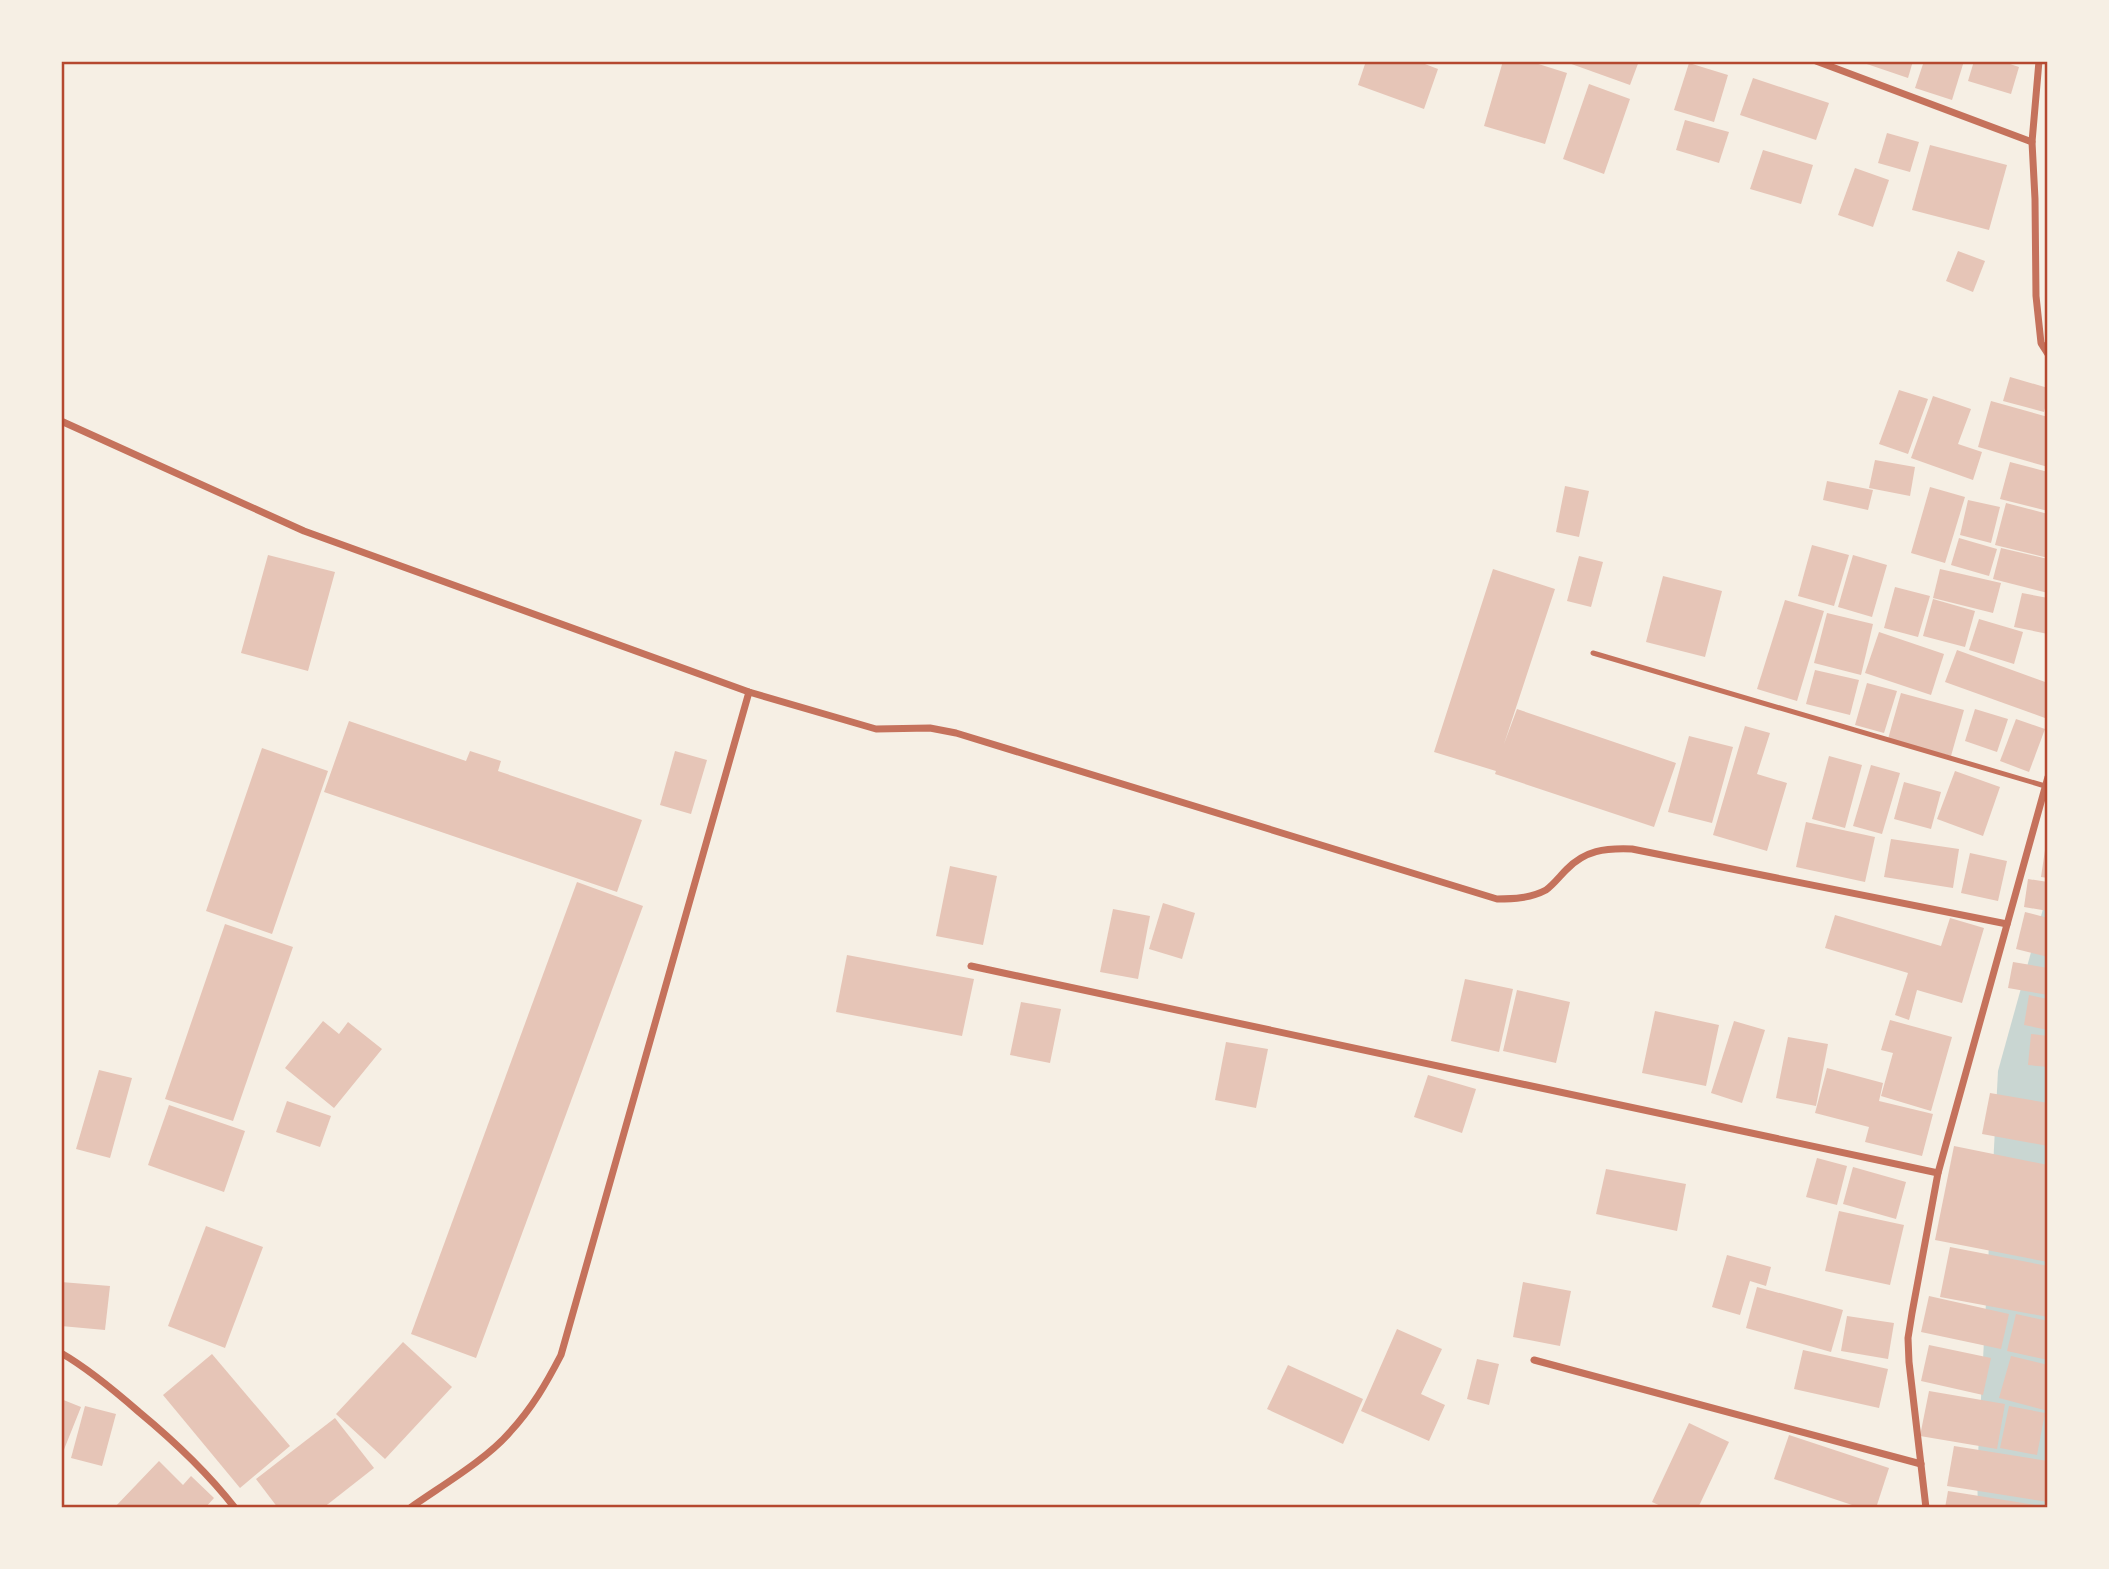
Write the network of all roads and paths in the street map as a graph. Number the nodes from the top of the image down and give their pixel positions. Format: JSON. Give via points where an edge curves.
{"nodes":[{"id":1,"x":1816,"y":61,"type":"edge"},
{"id":2,"x":2039,"y":61,"type":"edge"},
{"id":3,"x":2032,"y":142,"type":"junction"},
{"id":4,"x":2048,"y":354,"type":"edge"},
{"id":5,"x":61,"y":421,"type":"edge"},
{"id":6,"x":1593,"y":653,"type":"dead end"},
{"id":7,"x":749,"y":692,"type":"junction"},
{"id":8,"x":2048,"y":777,"type":"edge"},
{"id":9,"x":2045,"y":786,"type":"junction"},
{"id":10,"x":2007,"y":924,"type":"junction"},
{"id":11,"x":971,"y":966,"type":"dead end"},
{"id":12,"x":1938,"y":1173,"type":"junction"},
{"id":13,"x":61,"y":1353,"type":"edge"},
{"id":14,"x":1534,"y":1360,"type":"dead end"},
{"id":15,"x":1921,"y":1464,"type":"junction"},
{"id":16,"x":236,"y":1508,"type":"edge"},
{"id":17,"x":410,"y":1508,"type":"edge"},
{"id":18,"x":1926,"y":1508,"type":"edge"}],
"edges":[{"from":1,"to":3,"type":"street"},
{"from":2,"to":3,"type":"street"},
{"from":3,"to":4,"type":"street","via":[[2036,296],[2041,343]]},
{"from":5,"to":7,"type":"street","via":[[304,531]]},
{"from":6,"to":9,"type":"lane"},
{"from":7,"to":10,"type":"street","via":[[876,729],[930,728],[956,733],[1497,900],[1548,889],[1586,854],[1606,848],[1632,849]]},
{"from":7,"to":17,"type":"street","via":[[561,1355],[540,1395],[508,1435]]},
{"from":8,"to":9,"type":"street"},
{"from":9,"to":10,"type":"street"},
{"from":10,"to":12,"type":"street"},
{"from":11,"to":12,"type":"street"},
{"from":12,"to":15,"type":"street","via":[[1908,1338]]},
{"from":13,"to":16,"type":"street","via":[[166,1434]]},
{"from":14,"to":15,"type":"street"},
{"from":15,"to":18,"type":"street"}]}
